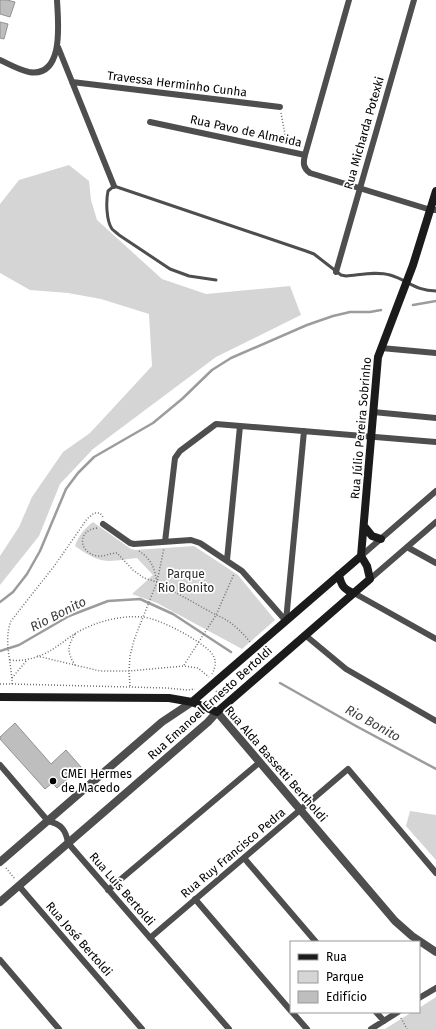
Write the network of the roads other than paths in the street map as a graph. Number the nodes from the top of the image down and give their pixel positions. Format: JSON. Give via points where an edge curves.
{"nodes":[{"id":1,"x":57,"y":0,"type":"edge"},
{"id":2,"x":349,"y":0,"type":"edge"},
{"id":3,"x":414,"y":0,"type":"edge"},
{"id":4,"x":58,"y":47,"type":"junction"},
{"id":5,"x":0,"y":60,"type":"edge"},
{"id":6,"x":72,"y":82,"type":"junction"},
{"id":7,"x":280,"y":107,"type":"road end"},
{"id":8,"x":150,"y":122,"type":"dead end"},
{"id":9,"x":305,"y":155,"type":"junction"},
{"id":10,"x":114,"y":186,"type":"junction"},
{"id":11,"x":360,"y":189,"type":"junction"},
{"id":12,"x":436,"y":191,"type":"edge"},
{"id":13,"x":433,"y":210,"type":"edge"},
{"id":14,"x":336,"y":272,"type":"junction"},
{"id":15,"x":216,"y":280,"type":"dead end"},
{"id":16,"x":406,"y":282,"type":"junction"},
{"id":17,"x":436,"y":290,"type":"edge"},
{"id":18,"x":381,"y":348,"type":"junction"},
{"id":19,"x":436,"y":353,"type":"edge"},
{"id":20,"x":373,"y":412,"type":"junction"},
{"id":21,"x":436,"y":418,"type":"edge"},
{"id":22,"x":240,"y":426,"type":"junction"},
{"id":23,"x":304,"y":431,"type":"junction"},
{"id":24,"x":371,"y":437,"type":"junction"},
{"id":25,"x":436,"y":442,"type":"edge"},
{"id":26,"x":436,"y":491,"type":"edge"},
{"id":27,"x":436,"y":522,"type":"edge"},
{"id":28,"x":364,"y":526,"type":"junction"},
{"id":29,"x":103,"y":527,"type":"road end"},
{"id":30,"x":381,"y":539,"type":"junction"},
{"id":31,"x":165,"y":542,"type":"junction"},
{"id":32,"x":407,"y":547,"type":"junction"},
{"id":33,"x":361,"y":556,"type":"junction"},
{"id":34,"x":227,"y":560,"type":"junction"},
{"id":35,"x":436,"y":563,"type":"edge"},
{"id":36,"x":339,"y":575,"type":"junction"},
{"id":37,"x":370,"y":579,"type":"junction"},
{"id":38,"x":354,"y":593,"type":"junction"},
{"id":39,"x":286,"y":621,"type":"junction"},
{"id":40,"x":305,"y":635,"type":"junction"},
{"id":41,"x":436,"y":639,"type":"edge"},
{"id":42,"x":0,"y":697,"type":"edge"},
{"id":43,"x":192,"y":702,"type":"junction"},
{"id":44,"x":217,"y":712,"type":"junction"},
{"id":45,"x":436,"y":721,"type":"edge"},
{"id":46,"x":260,"y":762,"type":"junction"},
{"id":47,"x":0,"y":765,"type":"edge"},
{"id":48,"x":300,"y":810,"type":"junction"},
{"id":49,"x":48,"y":820,"type":"junction"},
{"id":50,"x":68,"y":844,"type":"junction"},
{"id":51,"x":244,"y":858,"type":"junction"},
{"id":52,"x":3,"y":865,"type":"edge"},
{"id":53,"x":436,"y":873,"type":"edge"},
{"id":54,"x":18,"y":886,"type":"junction"},
{"id":55,"x":108,"y":890,"type":"junction"},
{"id":56,"x":195,"y":900,"type":"junction"},
{"id":57,"x":0,"y":902,"type":"edge"},
{"id":58,"x":150,"y":938,"type":"junction"},
{"id":59,"x":315,"y":941,"type":"edge"},
{"id":60,"x":420,"y":941,"type":"edge"},
{"id":61,"x":420,"y":941,"type":"edge"},
{"id":62,"x":436,"y":952,"type":"edge"},
{"id":63,"x":0,"y":960,"type":"edge"},
{"id":64,"x":436,"y":988,"type":"edge"},
{"id":65,"x":420,"y":997,"type":"edge"},
{"id":66,"x":290,"y":1010,"type":"edge"},
{"id":67,"x":293,"y":1013,"type":"edge"},
{"id":68,"x":377,"y":1013,"type":"edge"},
{"id":69,"x":400,"y":1015,"type":"edge"},
{"id":70,"x":384,"y":1021,"type":"junction"},
{"id":71,"x":59,"y":1029,"type":"edge"},
{"id":72,"x":142,"y":1029,"type":"edge"},
{"id":73,"x":229,"y":1029,"type":"edge"},
{"id":74,"x":307,"y":1029,"type":"edge"},
{"id":75,"x":371,"y":1029,"type":"edge"}],
"edges":[{"from":1,"to":4,"type":"street"},
{"from":2,"to":9,"type":"street"},
{"from":3,"to":11,"type":"street","name":"Rua Micharda Potexki"},
{"from":4,"to":5,"type":"street","via":[[52,63],[40,71],[28,72]]},
{"from":4,"to":6,"type":"street"},
{"from":6,"to":7,"type":"street","name":"Travessa Herminho Cunha"},
{"from":6,"to":10,"type":"street"},
{"from":8,"to":9,"type":"street","name":"Rua Pavo de Almeida"},
{"from":9,"to":11,"type":"street","name":"Rua Pavo de Almeida","via":[[305,170]]},
{"from":10,"to":14,"type":"lane","via":[[314,254]]},
{"from":10,"to":15,"type":"lane","via":[[108,191],[106,198],[112,229],[170,269],[189,276]]},
{"from":11,"to":13,"type":"street","name":"Rua Pavo de Almeida"},
{"from":11,"to":14,"type":"street","name":"Rua Micharda Potexki"},
{"from":12,"to":13,"type":"main road","name":"Rua Júlio Pereira Sobrinho"},
{"from":13,"to":16,"type":"main road","name":"Rua Júlio Pereira Sobrinho"},
{"from":14,"to":16,"type":"lane","via":[[346,276],[388,274]]},
{"from":16,"to":17,"type":"lane","via":[[423,290]]},
{"from":16,"to":18,"type":"main road","name":"Rua Júlio Pereira Sobrinho"},
{"from":18,"to":19,"type":"street"},
{"from":18,"to":20,"type":"main road","name":"Rua Júlio Pereira Sobrinho","via":[[377,363]]},
{"from":20,"to":21,"type":"street"},
{"from":20,"to":24,"type":"main road","name":"Rua Júlio Pereira Sobrinho"},
{"from":22,"to":23,"type":"street"},
{"from":22,"to":31,"type":"street","via":[[216,424],[180,451],[175,458]]},
{"from":22,"to":34,"type":"street"},
{"from":23,"to":24,"type":"street"},
{"from":23,"to":39,"type":"street"},
{"from":24,"to":25,"type":"street"},
{"from":24,"to":28,"type":"main road","name":"Rua Júlio Pereira Sobrinho"},
{"from":26,"to":30,"type":"street","name":"Rua Emanoel Ernesto Bertoldi"},
{"from":27,"to":32,"type":"street","name":"Rua Emanoel Ernesto Bertoldi"},
{"from":28,"to":30,"type":"main road","via":[[372,536]]},
{"from":28,"to":33,"type":"main road","name":"Rua Júlio Pereira Sobrinho"},
{"from":29,"to":31,"type":"street","via":[[130,543]]},
{"from":30,"to":33,"type":"street","name":"Rua Emanoel Ernesto Bertoldi"},
{"from":31,"to":34,"type":"street","via":[[196,541]]},
{"from":32,"to":35,"type":"street"},
{"from":32,"to":37,"type":"street","name":"Rua Emanoel Ernesto Bertoldi"},
{"from":33,"to":36,"type":"main road","name":"Rua Emanoel Ernesto Bertoldi"},
{"from":33,"to":37,"type":"main road"},
{"from":34,"to":39,"type":"street","via":[[246,575]]},
{"from":36,"to":38,"type":"main road","via":[[342,586]]},
{"from":36,"to":39,"type":"main road","name":"Rua Emanoel Ernesto Bertoldi"},
{"from":37,"to":38,"type":"main road","name":"Rua Emanoel Ernesto Bertoldi"},
{"from":38,"to":40,"type":"main road","name":"Rua Emanoel Ernesto Bertoldi"},
{"from":38,"to":41,"type":"street"},
{"from":39,"to":43,"type":"main road","name":"Rua Emanoel Ernesto Bertoldi"},
{"from":40,"to":44,"type":"main road","name":"Rua Emanoel Ernesto Bertoldi"},
{"from":40,"to":45,"type":"street","via":[[346,669]]},
{"from":42,"to":43,"type":"main road","name":"Rua Alda Bassetti Bertholdi","via":[[169,698]]},
{"from":43,"to":44,"type":"main road","name":"Rua Alda Bassetti Bertholdi"},
{"from":43,"to":49,"type":"street","name":"Rua Emanoel Ernesto Bertoldi","via":[[162,722]]},
{"from":44,"to":46,"type":"street","name":"Rua Alda Bassetti Bertholdi"},
{"from":44,"to":50,"type":"street","name":"Rua Emanoel Ernesto Bertoldi"},
{"from":46,"to":48,"type":"street","name":"Rua Alda Bassetti Bertholdi"},
{"from":46,"to":55,"type":"street"},
{"from":47,"to":49,"type":"street","name":"Rua Luís Bertoldi"},
{"from":48,"to":51,"type":"street","name":"Rua Ruy Francisco Pedra"},
{"from":48,"to":53,"type":"street","name":"Rua Ruy Francisco Pedra","via":[[348,769]]},
{"from":48,"to":60,"type":"street","name":"Rua Alda Bassetti Bertholdi","via":[[395,921]]},
{"from":49,"to":50,"type":"street","name":"Rua Luís Bertoldi","via":[[62,827]]},
{"from":49,"to":52,"type":"street","name":"Rua Emanoel Ernesto Bertoldi"},
{"from":50,"to":54,"type":"street","name":"Rua Emanoel Ernesto Bertoldi"},
{"from":50,"to":55,"type":"street","name":"Rua Luís Bertoldi"},
{"from":51,"to":56,"type":"street","name":"Rua Ruy Francisco Pedra"},
{"from":51,"to":59,"type":"street"},
{"from":54,"to":57,"type":"street","name":"Rua Emanoel Ernesto Bertoldi"},
{"from":54,"to":72,"type":"street","name":"Rua José Bertoldi"},
{"from":55,"to":58,"type":"street","name":"Rua Luís Bertoldi"},
{"from":56,"to":58,"type":"street","name":"Rua Ruy Francisco Pedra"},
{"from":56,"to":66,"type":"street"},
{"from":58,"to":73,"type":"street","name":"Rua Luís Bertoldi"},
{"from":61,"to":62,"type":"street","name":"Rua Alda Bassetti Bertholdi"},
{"from":63,"to":71,"type":"street"},
{"from":64,"to":65,"type":"street"},
{"from":67,"to":74,"type":"street"},
{"from":68,"to":70,"type":"street"},
{"from":69,"to":70,"type":"street"},
{"from":70,"to":75,"type":"street"}]}
